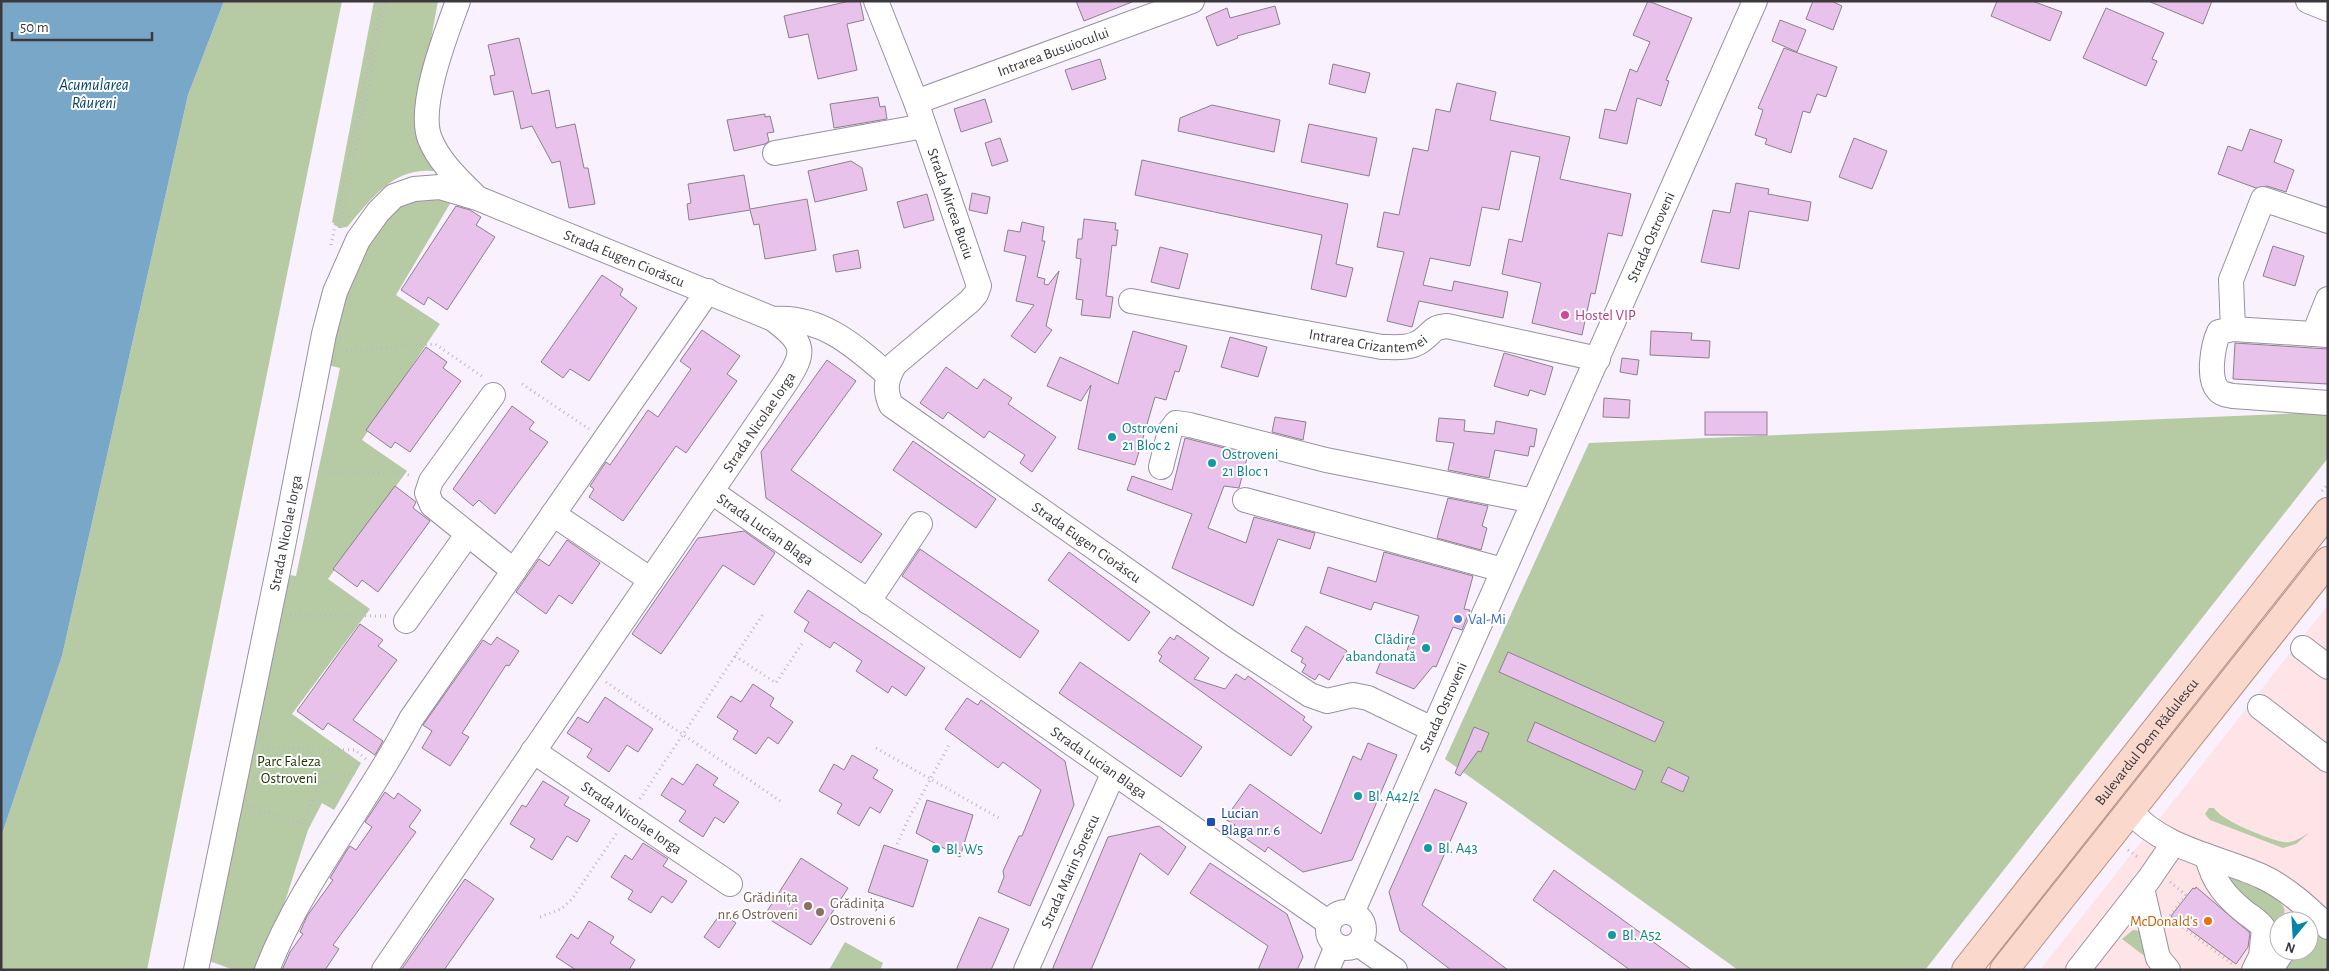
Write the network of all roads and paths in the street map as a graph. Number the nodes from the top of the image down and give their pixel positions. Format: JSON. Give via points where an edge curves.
{"nodes":[{"id":1,"x":458,"y":1,"type":"edge"},
{"id":2,"x":876,"y":1,"type":"edge"},
{"id":3,"x":1192,"y":1,"type":"edge"},
{"id":4,"x":1755,"y":1,"type":"edge"},
{"id":5,"x":2308,"y":1,"type":"edge"},
{"id":6,"x":2328,"y":9,"type":"edge"},
{"id":7,"x":916,"y":102,"type":"junction"},
{"id":8,"x":924,"y":126,"type":"junction"},
{"id":9,"x":775,"y":153,"type":"dead end"},
{"id":10,"x":477,"y":198,"type":"junction"},
{"id":11,"x":2328,"y":221,"type":"edge"},
{"id":12,"x":708,"y":291,"type":"junction"},
{"id":13,"x":2328,"y":299,"type":"edge"},
{"id":14,"x":1131,"y":301,"type":"dead end"},
{"id":15,"x":773,"y":319,"type":"junction"},
{"id":16,"x":2233,"y":330,"type":"junction"},
{"id":17,"x":793,"y":334,"type":"joint"},
{"id":18,"x":2321,"y":335,"type":"edge"},
{"id":19,"x":320,"y":354,"type":"junction"},
{"id":20,"x":1598,"y":358,"type":"junction"},
{"id":21,"x":888,"y":375,"type":"junction"},
{"id":22,"x":522,"y":384,"type":"dead end"},
{"id":23,"x":493,"y":395,"type":"joint"},
{"id":24,"x":2328,"y":403,"type":"edge"},
{"id":25,"x":604,"y":440,"type":"junction"},
{"id":26,"x":1161,"y":467,"type":"dead end"},
{"id":27,"x":316,"y":472,"type":"dead end"},
{"id":28,"x":431,"y":481,"type":"junction"},
{"id":29,"x":712,"y":492,"type":"junction"},
{"id":30,"x":1245,"y":500,"type":"dead end"},
{"id":31,"x":1534,"y":501,"type":"junction"},
{"id":32,"x":2328,"y":512,"type":"edge"},
{"id":33,"x":554,"y":514,"type":"junction"},
{"id":34,"x":920,"y":524,"type":"dead end"},
{"id":35,"x":467,"y":535,"type":"junction"},
{"id":36,"x":2328,"y":561,"type":"edge"},
{"id":37,"x":1503,"y":570,"type":"junction"},
{"id":38,"x":514,"y":571,"type":"junction"},
{"id":39,"x":651,"y":580,"type":"junction"},
{"id":40,"x":868,"y":602,"type":"junction"},
{"id":41,"x":269,"y":614,"type":"junction"},
{"id":42,"x":763,"y":614,"type":"dead end"},
{"id":43,"x":406,"y":621,"type":"joint"},
{"id":44,"x":803,"y":642,"type":"dead end"},
{"id":45,"x":2303,"y":648,"type":"dead end"},
{"id":46,"x":735,"y":656,"type":"junction"},
{"id":47,"x":2328,"y":668,"type":"edge"},
{"id":48,"x":589,"y":670,"type":"junction"},
{"id":49,"x":2260,"y":707,"type":"dead end"},
{"id":50,"x":1432,"y":729,"type":"junction"},
{"id":51,"x":682,"y":736,"type":"junction"},
{"id":52,"x":949,"y":746,"type":"dead end"},
{"id":53,"x":242,"y":747,"type":"junction"},
{"id":54,"x":876,"y":748,"type":"dead end"},
{"id":55,"x":532,"y":751,"type":"junction"},
{"id":56,"x":2328,"y":760,"type":"edge"},
{"id":57,"x":374,"y":773,"type":"junction"},
{"id":58,"x":1113,"y":774,"type":"junction"},
{"id":59,"x":930,"y":779,"type":"junction"},
{"id":60,"x":232,"y":800,"type":"junction"},
{"id":61,"x":783,"y":803,"type":"dead end"},
{"id":62,"x":2129,"y":810,"type":"junction"},
{"id":63,"x":999,"y":818,"type":"dead end"},
{"id":64,"x":897,"y":844,"type":"dead end"},
{"id":65,"x":2173,"y":844,"type":"junction"},
{"id":66,"x":2207,"y":856,"type":"junction"},
{"id":67,"x":730,"y":884,"type":"dead end"},
{"id":68,"x":2142,"y":888,"type":"junction"},
{"id":69,"x":2186,"y":895,"type":"dead end"},
{"id":70,"x":2299,"y":911,"type":"edge"},
{"id":71,"x":1352,"y":913,"type":"junction"},
{"id":72,"x":1329,"y":923,"type":"junction"},
{"id":73,"x":1348,"y":945,"type":"junction"},
{"id":74,"x":197,"y":962,"type":"edge"},
{"id":75,"x":2247,"y":965,"type":"edge"},
{"id":76,"x":258,"y":969,"type":"edge"},
{"id":77,"x":384,"y":970,"type":"edge"},
{"id":78,"x":1026,"y":970,"type":"edge"},
{"id":79,"x":1327,"y":970,"type":"edge"},
{"id":80,"x":1395,"y":970,"type":"edge"},
{"id":81,"x":1966,"y":970,"type":"edge"},
{"id":82,"x":2004,"y":970,"type":"edge"},
{"id":83,"x":2078,"y":970,"type":"edge"},
{"id":84,"x":2168,"y":970,"type":"edge"}],
"edges":[{"from":1,"to":10,"type":"street","via":[[426,110],[430,138],[443,160]]},
{"from":2,"to":7,"type":"street","name":"Strada Mircea Buciu"},
{"from":3,"to":7,"type":"street","name":"Intrarea Busuiocului"},
{"from":4,"to":20,"type":"street","name":"Strada Ostroveni"},
{"from":5,"to":6,"type":"street"},
{"from":7,"to":8,"type":"street","name":"Strada Mircea Buciu"},
{"from":8,"to":9,"type":"street"},
{"from":8,"to":21,"type":"street","name":"Strada Mircea Buciu","via":[[979,286],[976,294],[904,355]]},
{"from":10,"to":12,"type":"street","name":"Strada Eugen Ciorăscu"},
{"from":10,"to":19,"type":"street","name":"Strada Nicolae Iorga","via":[[440,188],[414,189],[394,196],[358,240],[335,292]]},
{"from":11,"to":16,"type":"street","via":[[2263,199],[2231,280]]},
{"from":12,"to":15,"type":"street","name":"Strada Eugen Ciorăscu"},
{"from":12,"to":25,"type":"street"},
{"from":13,"to":18,"type":"street"},
{"from":14,"to":20,"type":"street","name":"Intrarea Crizantemei","via":[[1382,347],[1411,346],[1435,327],[1448,326]]},
{"from":15,"to":17,"type":"street","name":"Strada Eugen Ciorăscu"},
{"from":15,"to":21,"type":"street","name":"Strada Eugen Ciorăscu","via":[[790,317],[830,331]]},
{"from":16,"to":18,"type":"street"},
{"from":16,"to":24,"type":"street","via":[[2219,332],[2213,345],[2213,383],[2219,392],[2233,396]]},
{"from":17,"to":29,"type":"street","name":"Strada Nicolae Iorga","via":[[799,346],[795,369]]},
{"from":19,"to":23,"type":"path","via":[[435,344],[483,376]]},
{"from":19,"to":41,"type":"street","name":"Strada Nicolae Iorga"},
{"from":20,"to":31,"type":"street","name":"Strada Ostroveni"},
{"from":21,"to":50,"type":"street","name":"Strada Eugen Ciorăscu","via":[[888,397],[896,410],[1310,695],[1327,701],[1353,695],[1368,698]]},
{"from":22,"to":25,"type":"path"},
{"from":23,"to":28,"type":"street"},
{"from":25,"to":33,"type":"street"},
{"from":26,"to":31,"type":"street","via":[[1170,430],[1176,423],[1326,460]]},
{"from":27,"to":28,"type":"path","via":[[401,474]]},
{"from":28,"to":35,"type":"street","via":[[427,493],[432,505]]},
{"from":29,"to":39,"type":"street","name":"Strada Nicolae Iorga"},
{"from":29,"to":40,"type":"street","name":"Strada Lucian Blaga"},
{"from":30,"to":37,"type":"street"},
{"from":31,"to":37,"type":"street","name":"Strada Ostroveni"},
{"from":32,"to":81,"type":"main road","name":"Bulevardul Dem Rădulescu"},
{"from":33,"to":38,"type":"street"},
{"from":33,"to":39,"type":"street"},
{"from":34,"to":40,"type":"street"},
{"from":35,"to":38,"type":"street"},
{"from":35,"to":43,"type":"street"},
{"from":36,"to":62,"type":"main road","name":"Bulevardul Dem Rădulescu"},
{"from":37,"to":50,"type":"street","name":"Strada Ostroveni"},
{"from":38,"to":57,"type":"street"},
{"from":39,"to":48,"type":"street","name":"Strada Nicolae Iorga"},
{"from":40,"to":58,"type":"street","name":"Strada Lucian Blaga"},
{"from":41,"to":43,"type":"path","via":[[380,615]]},
{"from":41,"to":53,"type":"street","name":"Strada Nicolae Iorga"},
{"from":42,"to":46,"type":"path"},
{"from":44,"to":46,"type":"path","via":[[776,683]]},
{"from":45,"to":47,"type":"street"},
{"from":46,"to":51,"type":"path"},
{"from":48,"to":51,"type":"path"},
{"from":48,"to":55,"type":"street","name":"Strada Nicolae Iorga"},
{"from":49,"to":56,"type":"street"},
{"from":50,"to":71,"type":"street","name":"Strada Ostroveni"},
{"from":51,"to":61,"type":"path"},
{"from":52,"to":59,"type":"path"},
{"from":53,"to":57,"type":"path","via":[[355,750],[371,763]]},
{"from":53,"to":60,"type":"street","name":"Strada Nicolae Iorga"},
{"from":54,"to":59,"type":"path"},
{"from":55,"to":67,"type":"street","name":"Strada Nicolae Iorga"},
{"from":55,"to":77,"type":"street","name":"Strada Nicolae Iorga"},
{"from":57,"to":60,"type":"path","via":[[321,782],[302,824]]},
{"from":57,"to":76,"type":"street"},
{"from":58,"to":72,"type":"street","name":"Strada Lucian Blaga"},
{"from":58,"to":78,"type":"street","name":"Strada Marin Sorescu"},
{"from":59,"to":63,"type":"path"},
{"from":59,"to":64,"type":"path"},
{"from":60,"to":74,"type":"street","name":"Strada Nicolae Iorga"},
{"from":62,"to":65,"type":"street","via":[[2140,823]]},
{"from":62,"to":82,"type":"main road","name":"Bulevardul Dem Rădulescu"},
{"from":65,"to":66,"type":"street"},
{"from":65,"to":68,"type":"street"},
{"from":66,"to":70,"type":"street","via":[[2275,883]]},
{"from":66,"to":75,"type":"street","via":[[2221,891],[2264,929],[2261,956]]},
{"from":68,"to":83,"type":"street"},
{"from":68,"to":84,"type":"street","via":[[2158,958]]},
{"from":69,"to":75,"type":"path","via":[[2169,917],[2236,967]]},
{"from":71,"to":72,"type":"street","via":[[1341,912]]},
{"from":71,"to":73,"type":"street","via":[[1361,919],[1364,930],[1362,940]]},
{"from":72,"to":73,"type":"street","via":[[1329,936]]},
{"from":73,"to":79,"type":"street"},
{"from":73,"to":80,"type":"street"},
{"from":74,"to":76,"type":"path"}]}
